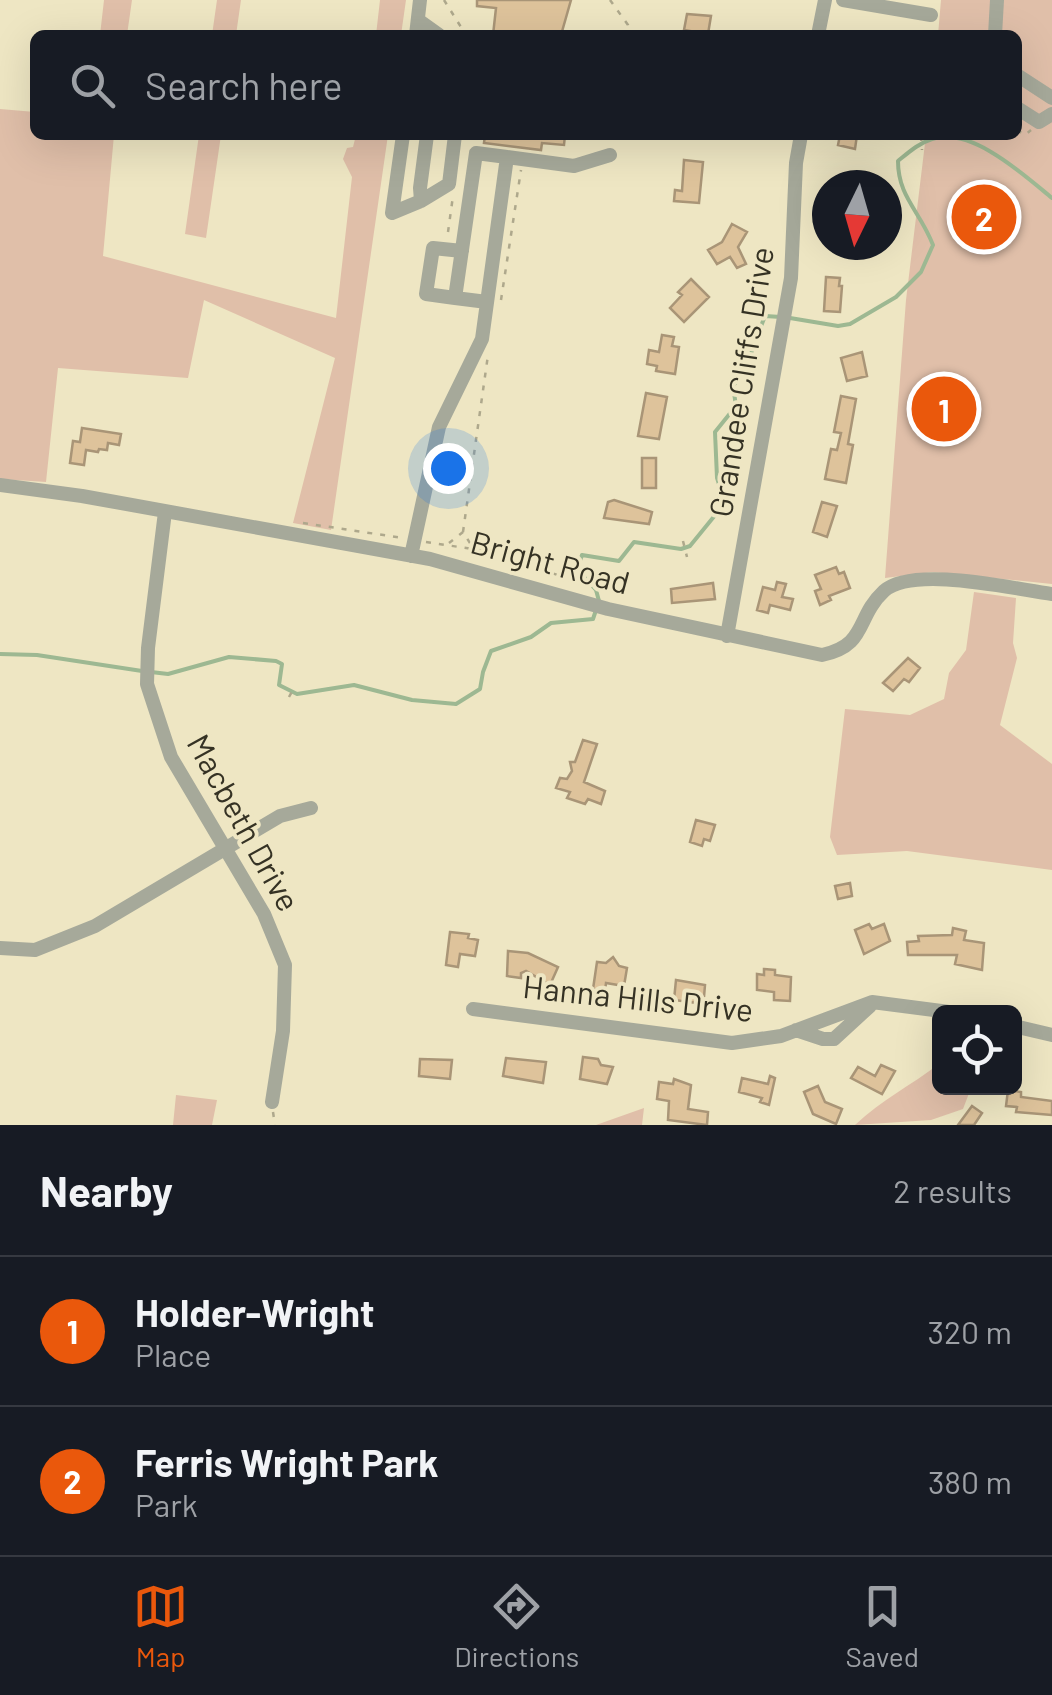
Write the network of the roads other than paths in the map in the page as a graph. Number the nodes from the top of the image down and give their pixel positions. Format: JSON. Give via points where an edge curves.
{"nodes":[{"id":1,"x":420,"y":0,"type":"edge"},
{"id":2,"x":824,"y":0,"type":"edge"},
{"id":3,"x":842,"y":0,"type":"edge"},
{"id":4,"x":997,"y":0,"type":"edge"},
{"id":5,"x":931,"y":16,"type":"dead end"},
{"id":6,"x":417,"y":27,"type":"edge"},
{"id":7,"x":819,"y":30,"type":"edge"},
{"id":8,"x":995,"y":30,"type":"edge"},
{"id":9,"x":1022,"y":79,"type":"edge"},
{"id":10,"x":1052,"y":98,"type":"edge"},
{"id":11,"x":1022,"y":111,"type":"edge"},
{"id":12,"x":1052,"y":114,"type":"edge"},
{"id":13,"x":402,"y":140,"type":"edge"},
{"id":14,"x":427,"y":140,"type":"edge"},
{"id":15,"x":801,"y":140,"type":"edge"},
{"id":16,"x":454,"y":142,"type":"edge"},
{"id":17,"x":476,"y":153,"type":"junction"},
{"id":18,"x":610,"y":155,"type":"dead end"},
{"id":19,"x":507,"y":157,"type":"junction"},
{"id":20,"x":421,"y":201,"type":"junction"},
{"id":21,"x":462,"y":252,"type":"junction"},
{"id":22,"x":455,"y":298,"type":"junction"},
{"id":23,"x":486,"y":302,"type":"junction"},
{"id":24,"x":0,"y":485,"type":"edge"},
{"id":25,"x":165,"y":512,"type":"junction"},
{"id":26,"x":412,"y":556,"type":"junction"},
{"id":27,"x":1052,"y":594,"type":"edge"},
{"id":28,"x":726,"y":636,"type":"junction"},
{"id":29,"x":311,"y":808,"type":"dead end"},
{"id":30,"x":225,"y":848,"type":"junction"},
{"id":31,"x":0,"y":948,"type":"edge"},
{"id":32,"x":874,"y":1002,"type":"junction"},
{"id":33,"x":473,"y":1009,"type":"dead end"},
{"id":34,"x":932,"y":1010,"type":"edge"},
{"id":35,"x":1022,"y":1028,"type":"edge"},
{"id":36,"x":795,"y":1030,"type":"junction"},
{"id":37,"x":1052,"y":1035,"type":"edge"},
{"id":38,"x":272,"y":1102,"type":"dead end"}],
"edges":[{"from":1,"to":6,"type":"street"},
{"from":2,"to":7,"type":"street"},
{"from":3,"to":5,"type":"street"},
{"from":4,"to":8,"type":"street"},
{"from":9,"to":10,"type":"street"},
{"from":11,"to":12,"type":"street","via":[[1040,122]]},
{"from":13,"to":20,"type":"street","via":[[392,213]]},
{"from":14,"to":20,"type":"street"},
{"from":15,"to":28,"type":"street","name":"Grandee Cliffs Drive","via":[[785,315]]},
{"from":16,"to":17,"type":"street"},
{"from":16,"to":20,"type":"street","via":[[449,184]]},
{"from":17,"to":19,"type":"street"},
{"from":17,"to":21,"type":"street"},
{"from":18,"to":19,"type":"street","via":[[574,166]]},
{"from":19,"to":23,"type":"street"},
{"from":21,"to":22,"type":"street"},
{"from":21,"to":22,"type":"street","via":[[432,248],[426,294]]},
{"from":22,"to":23,"type":"street"},
{"from":23,"to":26,"type":"street","via":[[482,339],[432,450]]},
{"from":24,"to":25,"type":"street","name":"Bright Road"},
{"from":25,"to":26,"type":"street","name":"Bright Road"},
{"from":25,"to":30,"type":"street","name":"Macbeth Drive","via":[[147,671],[171,757]]},
{"from":26,"to":28,"type":"street","name":"Bright Road"},
{"from":27,"to":28,"type":"street","name":"Bright Road","via":[[916,579],[885,590],[859,634],[838,651],[822,655]]},
{"from":29,"to":30,"type":"street","via":[[280,816]]},
{"from":30,"to":31,"type":"street","via":[[95,926],[35,950]]},
{"from":30,"to":38,"type":"street","name":"Macbeth Drive","via":[[285,965]]},
{"from":32,"to":34,"type":"street","name":"Hanna Hills Drive"},
{"from":32,"to":36,"type":"street","name":"Hanna Hills Drive"},
{"from":32,"to":36,"type":"street","name":"Hanna Hills Drive","via":[[834,1039]]},
{"from":33,"to":36,"type":"street","name":"Hanna Hills Drive","via":[[732,1043]]},
{"from":35,"to":37,"type":"street"}]}
